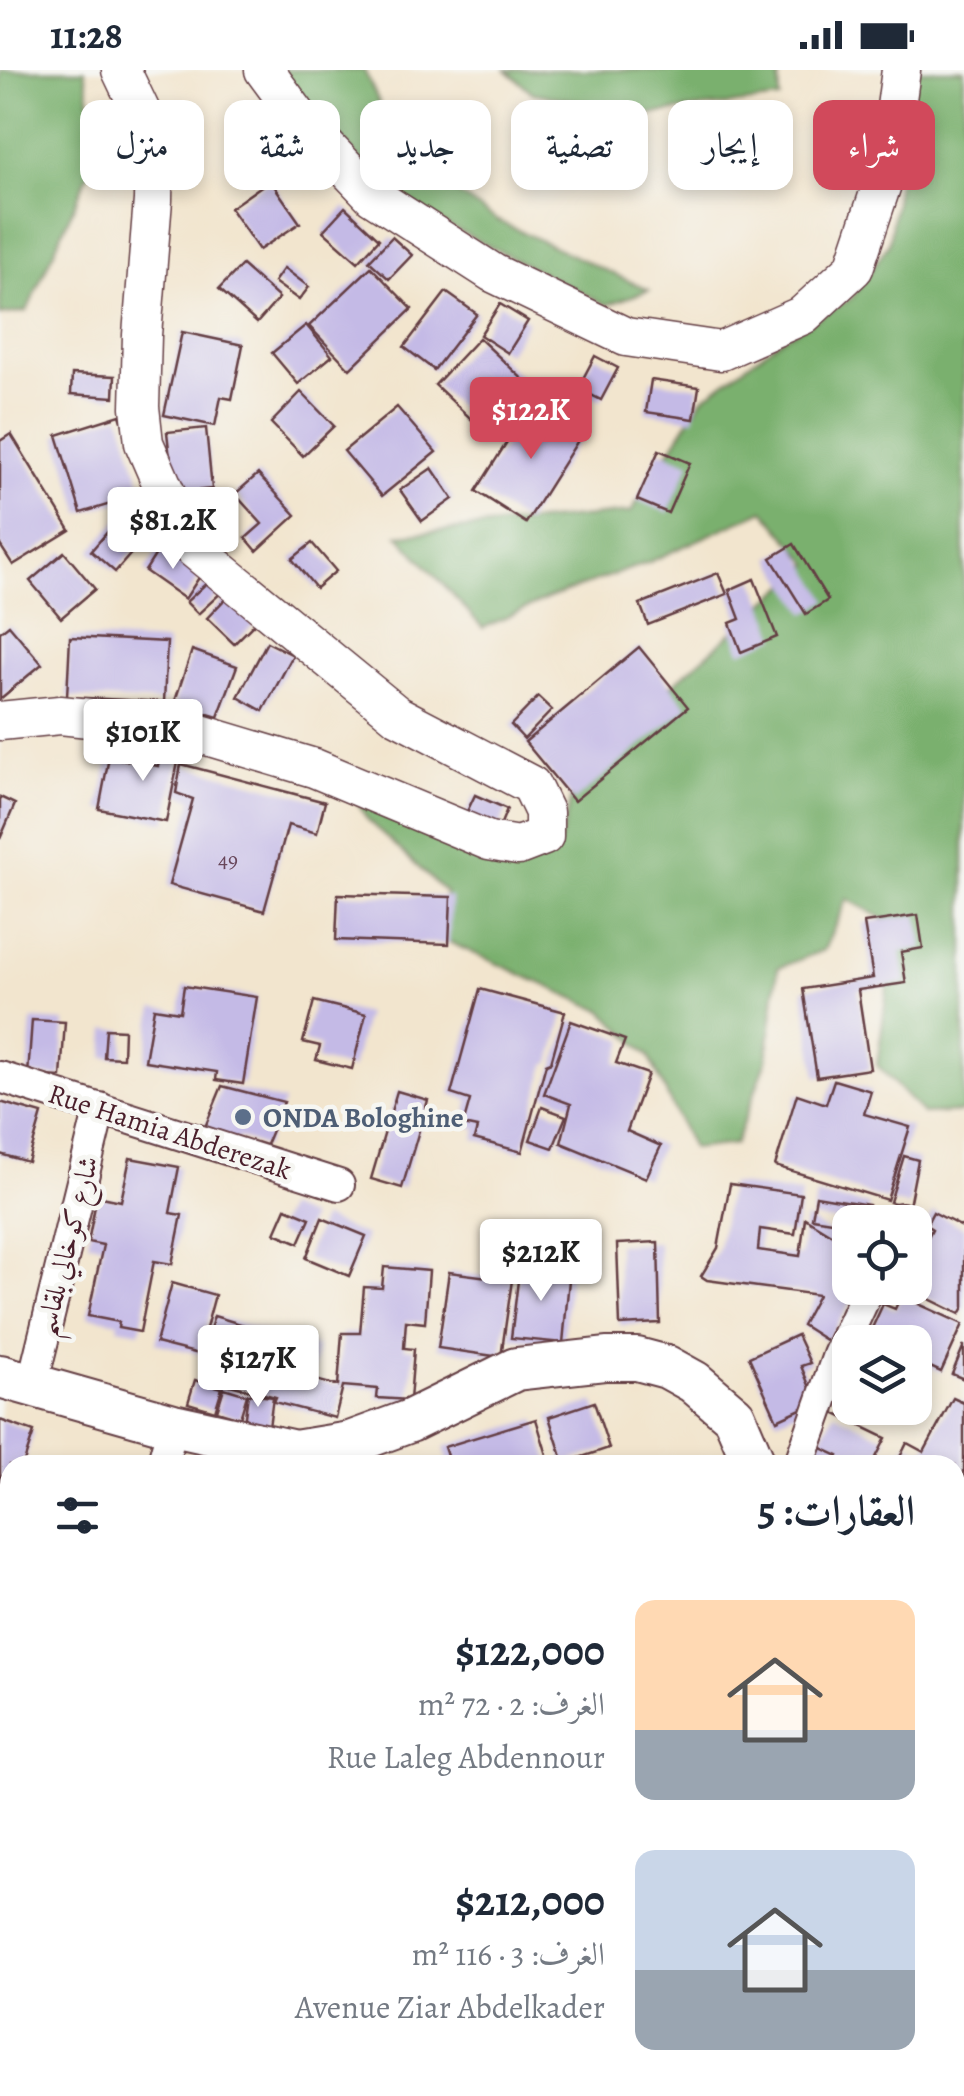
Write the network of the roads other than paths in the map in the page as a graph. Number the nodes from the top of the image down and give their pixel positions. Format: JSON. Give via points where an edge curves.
{"nodes":[{"id":1,"x":121,"y":70,"type":"edge"},
{"id":2,"x":264,"y":70,"type":"edge"},
{"id":3,"x":901,"y":70,"type":"edge"},
{"id":4,"x":0,"y":721,"type":"edge"},
{"id":5,"x":0,"y":1077,"type":"edge"},
{"id":6,"x":100,"y":1108,"type":"junction"},
{"id":7,"x":339,"y":1186,"type":"dead end"},
{"id":8,"x":861,"y":1305,"type":"edge"},
{"id":9,"x":16,"y":1381,"type":"edge"},
{"id":10,"x":167,"y":1445,"type":"edge"},
{"id":11,"x":751,"y":1455,"type":"edge"},
{"id":12,"x":803,"y":1455,"type":"edge"}],
"edges":[{"from":1,"to":4,"type":"street","via":[[154,139],[142,336],[144,443],[188,544],[397,715],[531,785],[544,812],[544,836],[518,846],[489,841],[314,768],[177,727],[60,715]]},
{"from":2,"to":3,"type":"street","via":[[303,124],[372,196],[493,273],[626,337],[721,351],[803,315],[854,268],[888,166]]},
{"from":5,"to":6,"type":"street","name":"Rue Hamia Abderezak"},
{"from":6,"to":7,"type":"street","name":"Rue Hamia Abderezak"},
{"from":6,"to":9,"type":"street","name":"شارع كوخالي بلقاسم"},
{"from":8,"to":12,"type":"street"},
{"from":9,"to":10,"type":"main road"},
{"from":10,"to":11,"type":"main road","via":[[295,1452],[350,1444],[516,1369],[637,1359],[694,1382],[734,1416]]}]}
